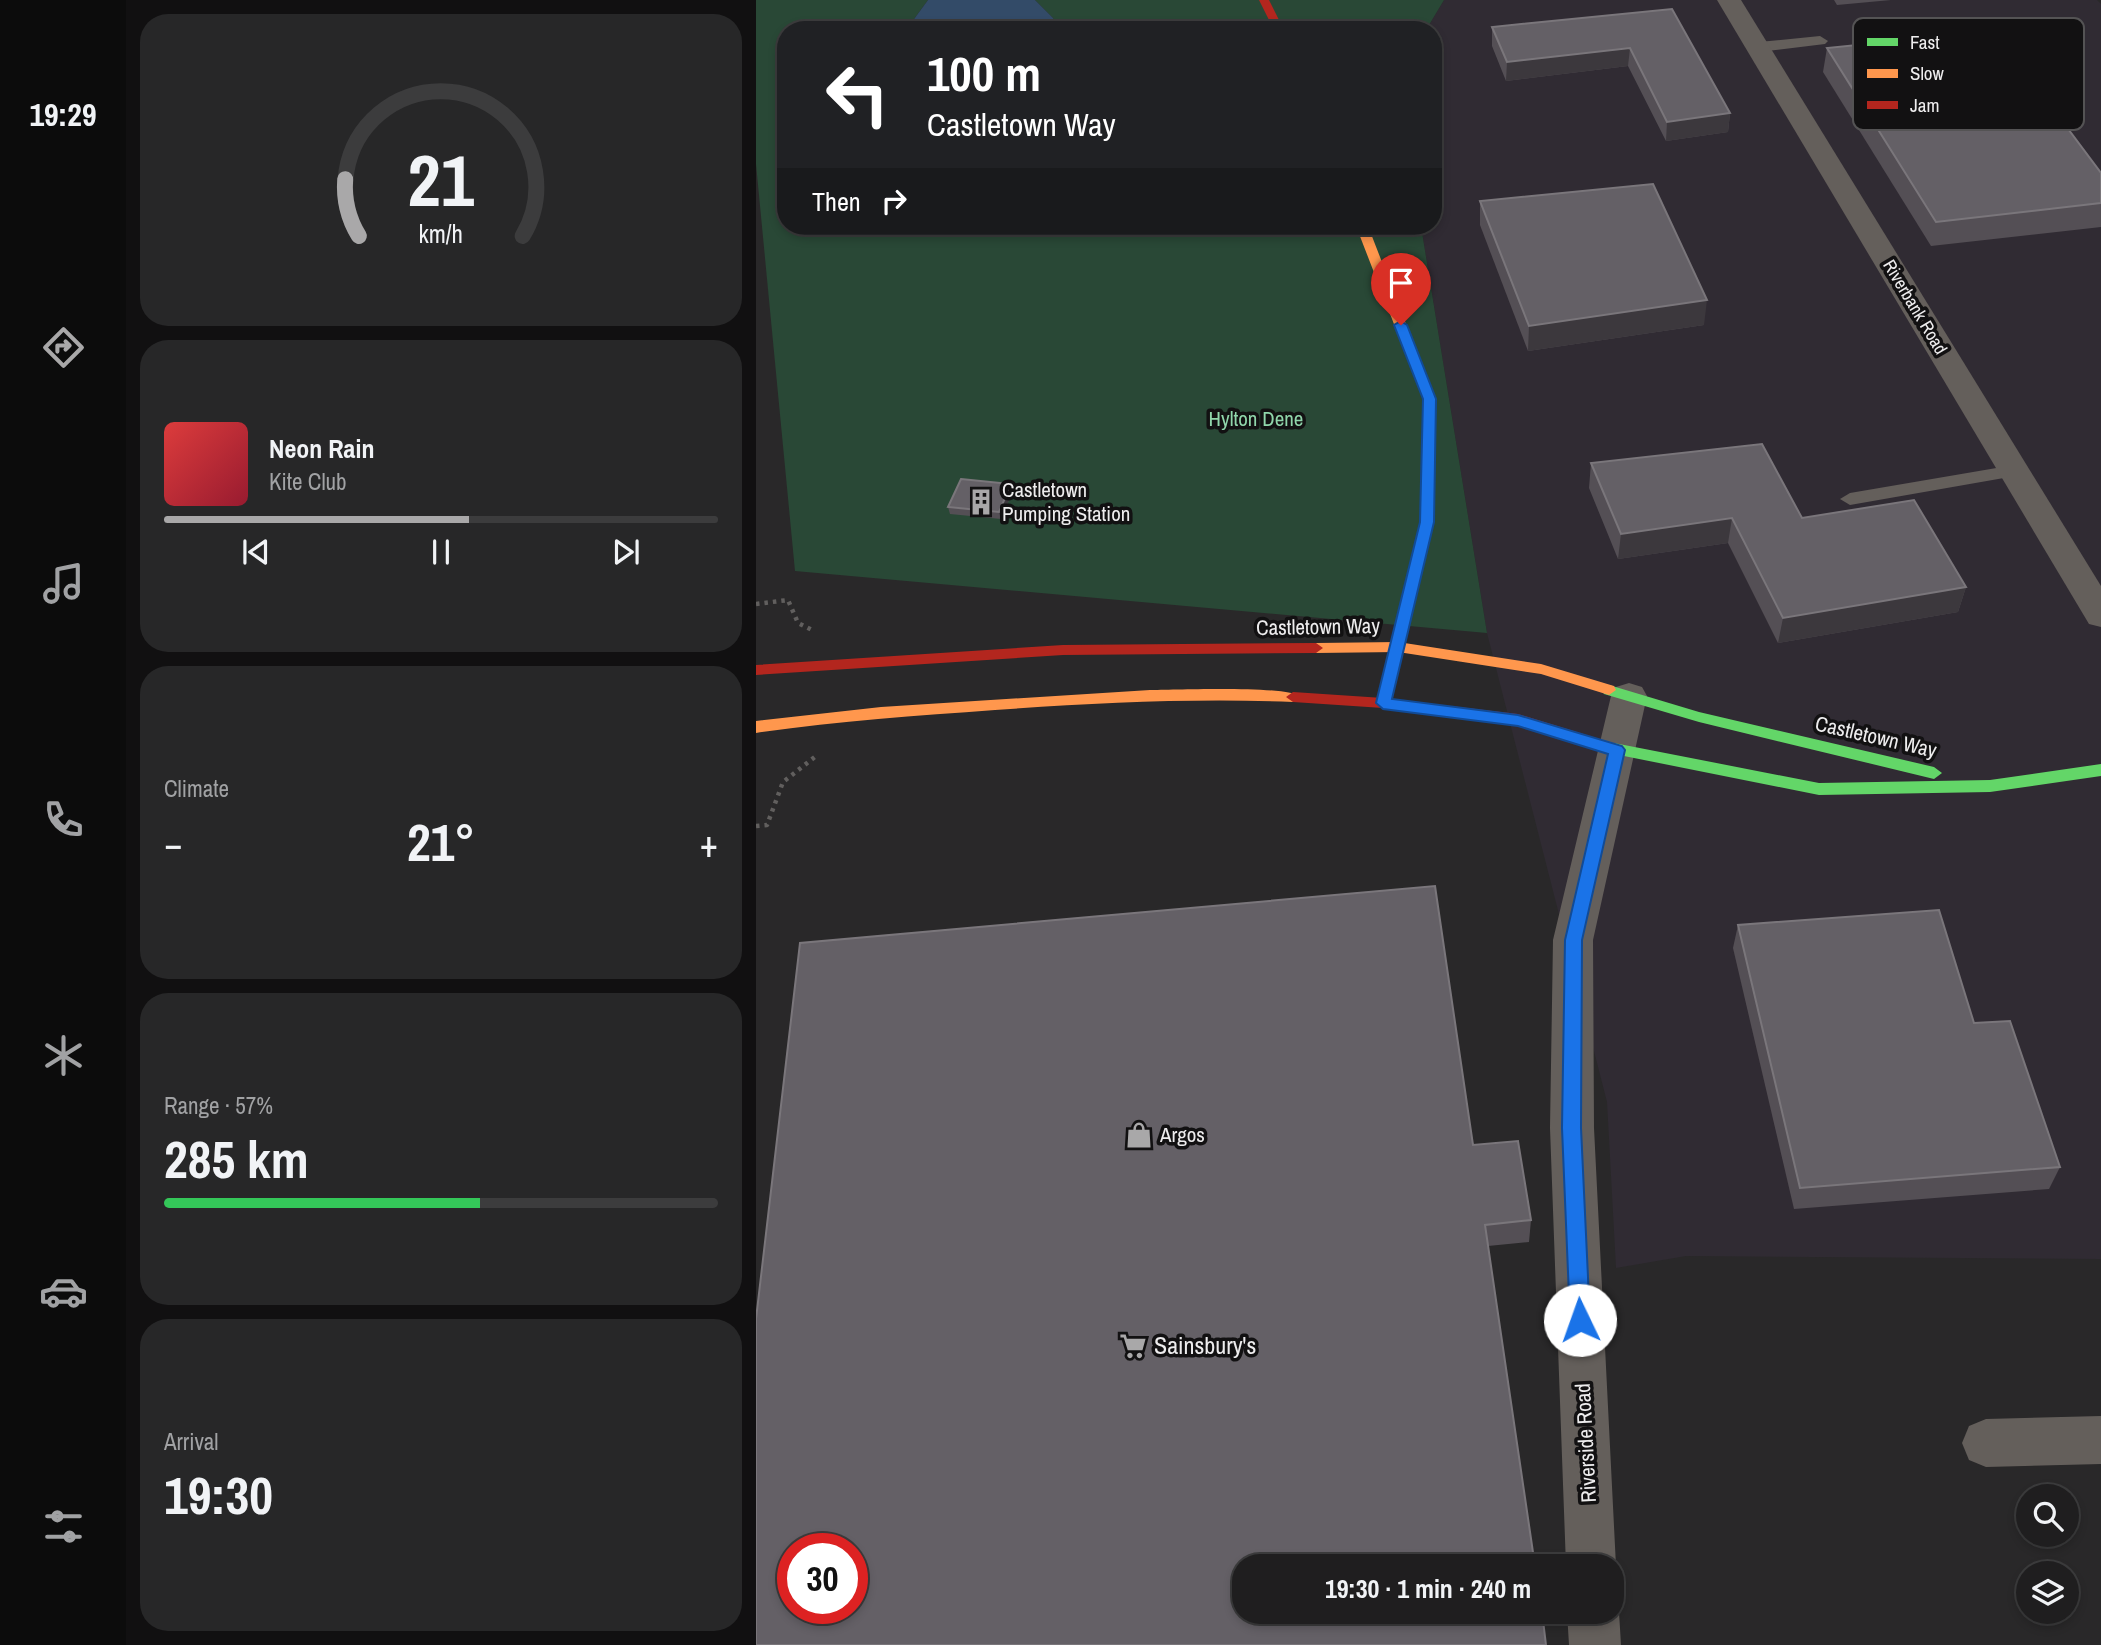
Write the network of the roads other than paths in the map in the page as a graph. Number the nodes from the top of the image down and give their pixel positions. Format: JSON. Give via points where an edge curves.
{"nodes":[{"id":1,"x":1264,"y":0,"type":"edge"},
{"id":2,"x":1729,"y":0,"type":"edge"},
{"id":3,"x":1274,"y":21,"type":"edge"},
{"id":4,"x":1820,"y":41,"type":"dead end"},
{"id":5,"x":1759,"y":47,"type":"junction"},
{"id":6,"x":1365,"y":235,"type":"edge"},
{"id":7,"x":2014,"y":471,"type":"junction"},
{"id":8,"x":1850,"y":499,"type":"dead end"},
{"id":9,"x":2101,"y":615,"type":"edge"},
{"id":10,"x":1398,"y":647,"type":"junction"},
{"id":11,"x":756,"y":670,"type":"edge"},
{"id":12,"x":1629,"y":696,"type":"junction"},
{"id":13,"x":1383,"y":703,"type":"junction"},
{"id":14,"x":756,"y":727,"type":"edge"},
{"id":15,"x":1617,"y":750,"type":"junction"},
{"id":16,"x":2101,"y":770,"type":"edge"},
{"id":17,"x":1990,"y":786,"type":"junction"},
{"id":18,"x":2101,"y":1440,"type":"edge"},
{"id":19,"x":1986,"y":1443,"type":"dead end"},
{"id":20,"x":1590,"y":1554,"type":"edge"},
{"id":21,"x":1594,"y":1624,"type":"edge"},
{"id":22,"x":1595,"y":1645,"type":"edge"}],
"edges":[{"from":1,"to":3,"type":"street"},
{"from":2,"to":5,"type":"street","name":"Riverbank Road"},
{"from":4,"to":5,"type":"lane"},
{"from":5,"to":7,"type":"street","name":"Riverbank Road"},
{"from":6,"to":10,"type":"street","via":[[1429,399],[1427,522]]},
{"from":7,"to":8,"type":"lane"},
{"from":7,"to":9,"type":"street","name":"Riverbank Road"},
{"from":10,"to":11,"type":"street","name":"Castletown Way","via":[[1063,650]]},
{"from":10,"to":12,"type":"street","name":"Castletown Way","via":[[1541,669]]},
{"from":10,"to":13,"type":"street"},
{"from":12,"to":15,"type":"street","name":"Riverside Road"},
{"from":12,"to":17,"type":"street","name":"Castletown Way"},
{"from":13,"to":14,"type":"street","name":"Castletown Way","via":[[1230,693],[828,716]]},
{"from":13,"to":15,"type":"street","name":"Castletown Way","via":[[1518,720]]},
{"from":15,"to":17,"type":"street","name":"Castletown Way","via":[[1819,789]]},
{"from":15,"to":20,"type":"street","name":"Riverside Road","via":[[1573,940],[1572,1128]]},
{"from":16,"to":17,"type":"street","name":"Castletown Way"},
{"from":18,"to":19,"type":"street"},
{"from":21,"to":22,"type":"street"}]}
